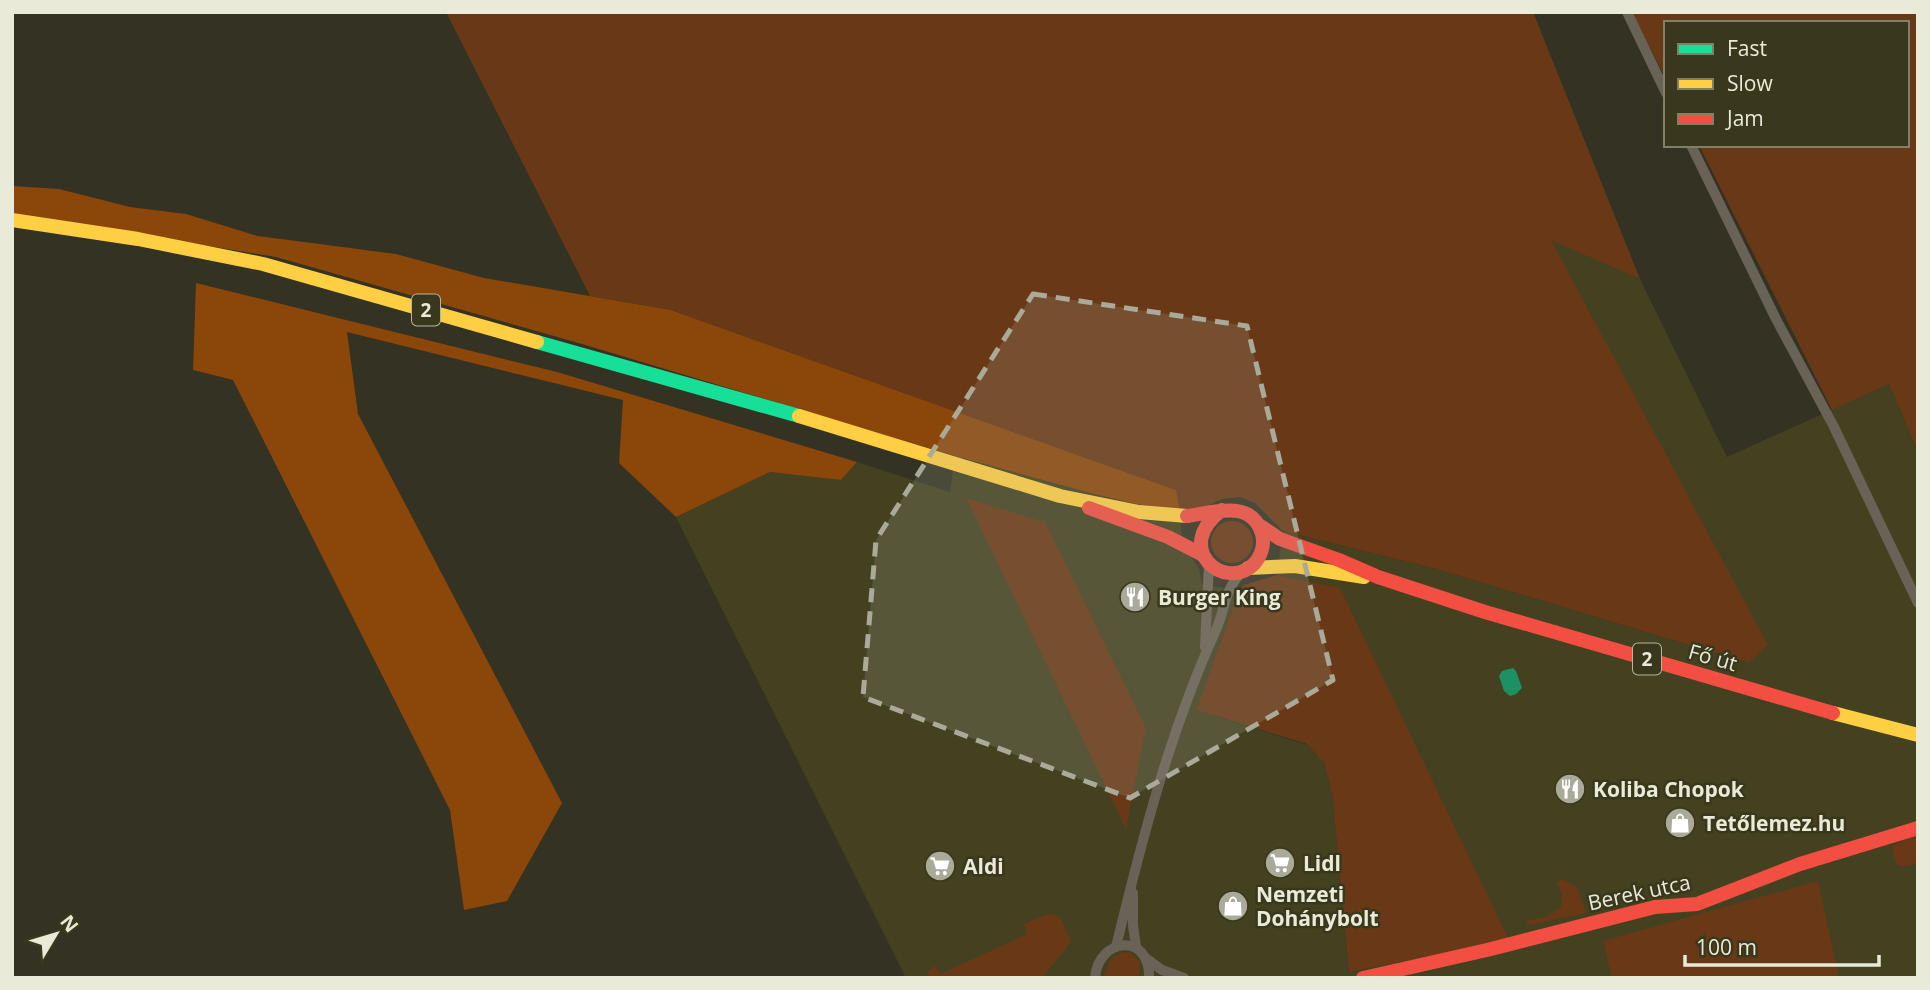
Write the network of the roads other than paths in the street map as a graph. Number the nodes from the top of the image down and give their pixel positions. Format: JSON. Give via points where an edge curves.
{"nodes":[{"id":1,"x":1626,"y":12,"type":"edge"},
{"id":2,"x":1664,"y":89,"type":"edge"},
{"id":3,"x":1692,"y":147,"type":"edge"},
{"id":4,"x":12,"y":220,"type":"edge"},
{"id":5,"x":1068,"y":498,"type":"junction"},
{"id":6,"x":1222,"y":510,"type":"junction"},
{"id":7,"x":1259,"y":525,"type":"junction"},
{"id":8,"x":1206,"y":560,"type":"junction"},
{"id":9,"x":1245,"y":570,"type":"junction"},
{"id":10,"x":1378,"y":578,"type":"junction"},
{"id":11,"x":1918,"y":603,"type":"edge"},
{"id":12,"x":1205,"y":653,"type":"junction"},
{"id":13,"x":1918,"y":735,"type":"edge"},
{"id":14,"x":1918,"y":828,"type":"edge"},
{"id":15,"x":1133,"y":871,"type":"junction"},
{"id":16,"x":1116,"y":947,"type":"junction"},
{"id":17,"x":1136,"y":947,"type":"junction"},
{"id":18,"x":1147,"y":959,"type":"junction"},
{"id":19,"x":1095,"y":978,"type":"edge"},
{"id":20,"x":1149,"y":978,"type":"edge"},
{"id":21,"x":1184,"y":978,"type":"edge"},
{"id":22,"x":1363,"y":978,"type":"edge"}],
"edges":[{"from":1,"to":2,"type":"street"},
{"from":3,"to":11,"type":"street"},
{"from":4,"to":5,"type":"main road","number":"2","via":[[123,236],[265,265],[834,425]]},
{"from":5,"to":6,"type":"main road","number":"2","via":[[1183,516]]},
{"from":5,"to":8,"type":"main road","number":"2","via":[[1168,537]]},
{"from":6,"to":7,"type":"main road","number":"2","via":[[1243,511]]},
{"from":6,"to":8,"type":"main road","via":[[1204,523],[1200,534]]},
{"from":7,"to":9,"type":"main road","via":[[1262,549]]},
{"from":7,"to":10,"type":"main road","name":"Fő út","number":"2","via":[[1280,539]]},
{"from":8,"to":9,"type":"main road","number":"2","via":[[1230,573]]},
{"from":8,"to":12,"type":"street"},
{"from":9,"to":10,"type":"main road","name":"Fő út","number":"2","via":[[1294,566]]},
{"from":9,"to":12,"type":"street","via":[[1229,587]]},
{"from":10,"to":13,"type":"main road","name":"Fő út","number":"2"},
{"from":12,"to":15,"type":"street"},
{"from":14,"to":22,"type":"main road","name":"Berek utca","via":[[1800,864],[1697,904],[1655,907]]},
{"from":15,"to":16,"type":"street"},
{"from":15,"to":17,"type":"street"},
{"from":16,"to":17,"type":"street"},
{"from":16,"to":19,"type":"street","via":[[1100,958]]},
{"from":17,"to":18,"type":"street"},
{"from":18,"to":20,"type":"street"},
{"from":18,"to":21,"type":"street"}]}
